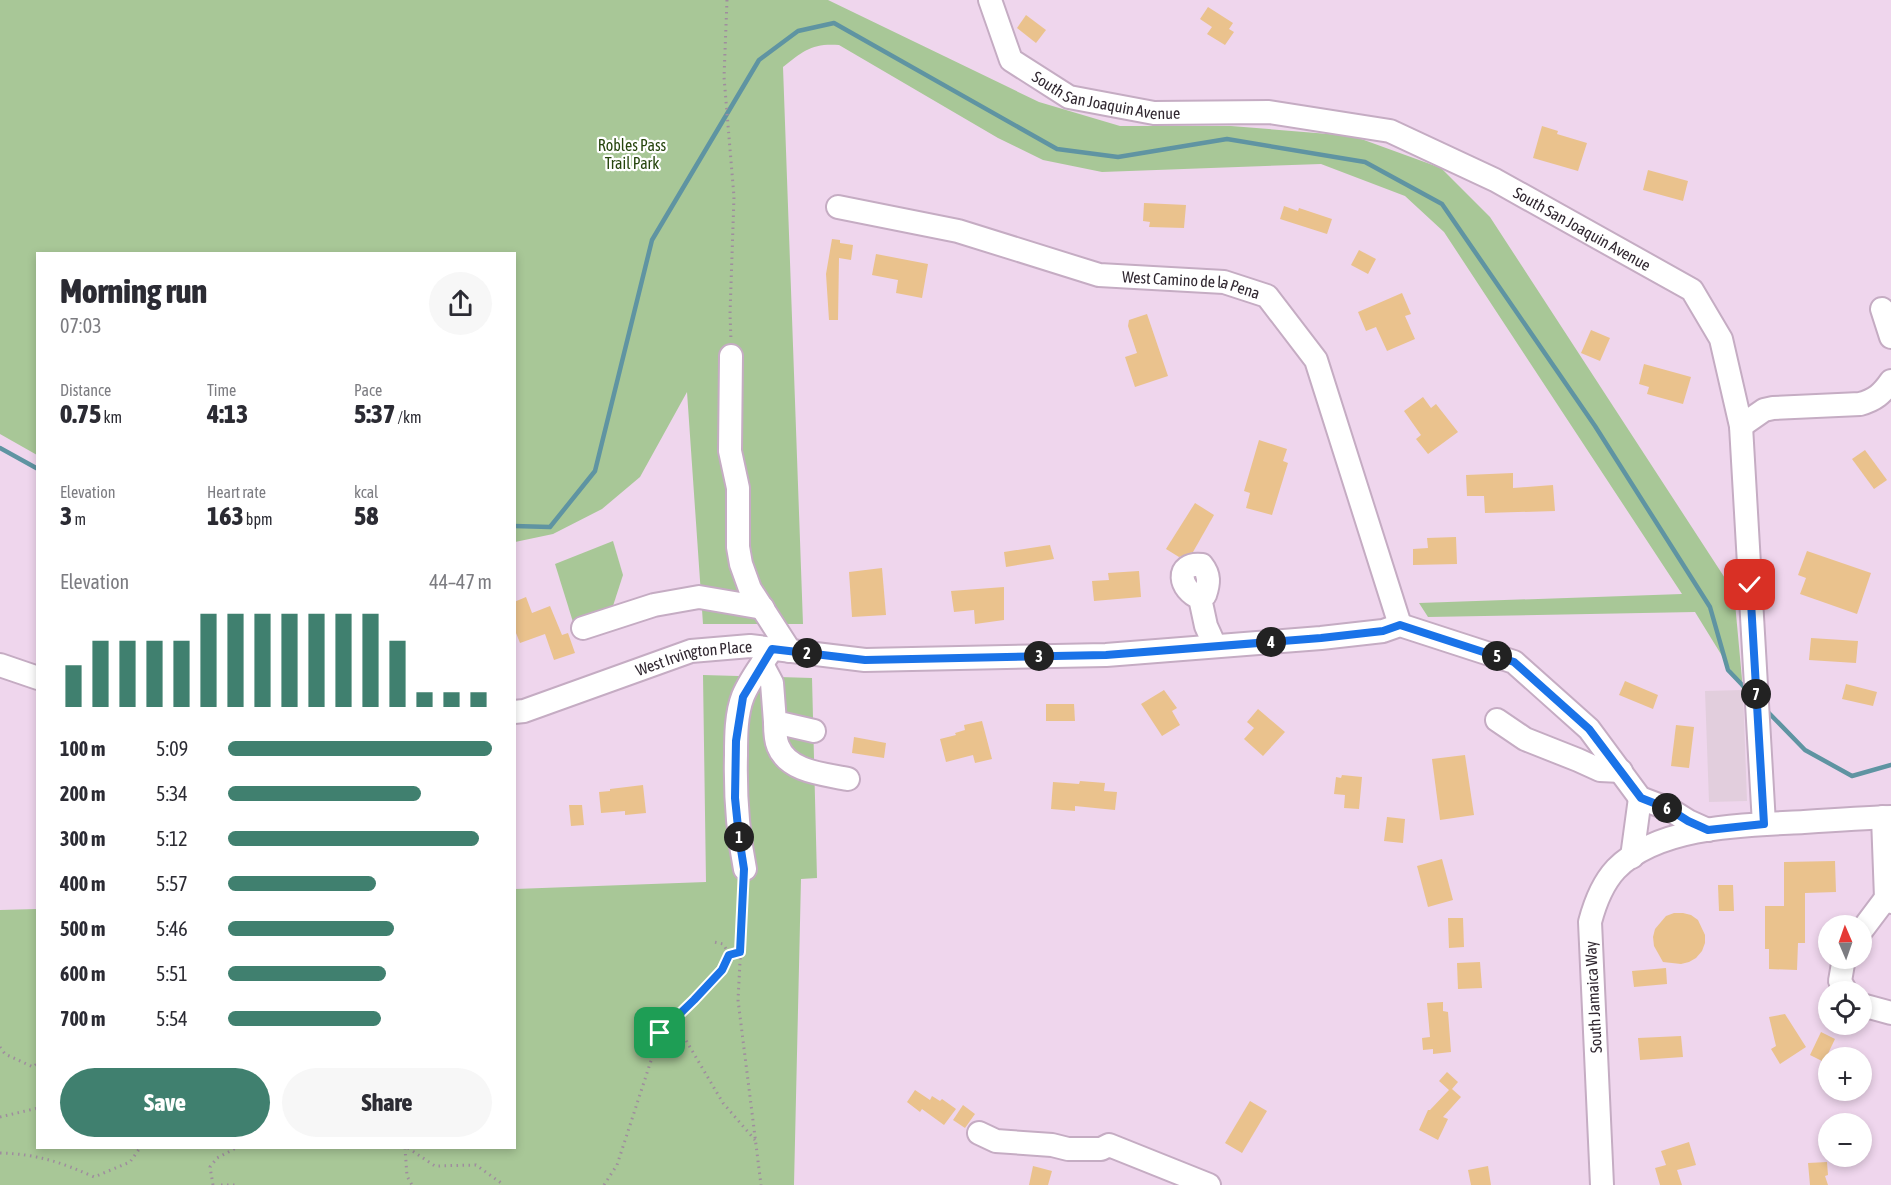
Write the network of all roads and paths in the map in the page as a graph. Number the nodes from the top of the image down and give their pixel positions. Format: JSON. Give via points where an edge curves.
{"nodes":[{"id":1,"x":727,"y":0,"type":"edge"},
{"id":2,"x":990,"y":0,"type":"edge"},
{"id":3,"x":837,"y":207,"type":"dead end"},
{"id":4,"x":1882,"y":309,"type":"dead end"},
{"id":5,"x":1891,"y":337,"type":"edge"},
{"id":6,"x":731,"y":356,"type":"joint"},
{"id":7,"x":1891,"y":381,"type":"edge"},
{"id":8,"x":1741,"y":426,"type":"junction"},
{"id":9,"x":1200,"y":598,"type":"dead end"},
{"id":10,"x":763,"y":608,"type":"junction"},
{"id":11,"x":1400,"y":625,"type":"junction"},
{"id":12,"x":583,"y":628,"type":"dead end"},
{"id":13,"x":1215,"y":646,"type":"junction"},
{"id":14,"x":775,"y":655,"type":"junction"},
{"id":15,"x":0,"y":665,"type":"edge"},
{"id":16,"x":36,"y":677,"type":"edge"},
{"id":17,"x":516,"y":712,"type":"edge"},
{"id":18,"x":1497,"y":720,"type":"dead end"},
{"id":19,"x":774,"y":722,"type":"junction"},
{"id":20,"x":814,"y":731,"type":"dead end"},
{"id":21,"x":1621,"y":771,"type":"junction"},
{"id":22,"x":848,"y":779,"type":"dead end"},
{"id":23,"x":1641,"y":798,"type":"junction"},
{"id":24,"x":1887,"y":817,"type":"edge"},
{"id":25,"x":1764,"y":824,"type":"junction"},
{"id":26,"x":1708,"y":830,"type":"junction"},
{"id":27,"x":1632,"y":857,"type":"junction"},
{"id":28,"x":744,"y":869,"type":"joint"},
{"id":29,"x":1888,"y":900,"type":"edge"},
{"id":30,"x":1872,"y":918,"type":"edge"},
{"id":31,"x":714,"y":942,"type":"dead end"},
{"id":32,"x":740,"y":952,"type":"junction"},
{"id":33,"x":729,"y":955,"type":"junction"},
{"id":34,"x":1872,"y":1008,"type":"edge"},
{"id":35,"x":1891,"y":1013,"type":"edge"},
{"id":36,"x":674,"y":1020,"type":"junction"},
{"id":37,"x":0,"y":1047,"type":"edge"},
{"id":38,"x":36,"y":1065,"type":"edge"},
{"id":39,"x":36,"y":1108,"type":"edge"},
{"id":40,"x":0,"y":1117,"type":"edge"},
{"id":41,"x":979,"y":1133,"type":"dead end"},
{"id":42,"x":756,"y":1141,"type":"junction"},
{"id":43,"x":139,"y":1149,"type":"edge"},
{"id":44,"x":234,"y":1149,"type":"edge"},
{"id":45,"x":407,"y":1149,"type":"edge"},
{"id":46,"x":409,"y":1149,"type":"edge"},
{"id":47,"x":0,"y":1153,"type":"edge"},
{"id":48,"x":213,"y":1185,"type":"edge"},
{"id":49,"x":221,"y":1185,"type":"edge"},
{"id":50,"x":237,"y":1185,"type":"edge"},
{"id":51,"x":412,"y":1185,"type":"edge"},
{"id":52,"x":504,"y":1185,"type":"edge"},
{"id":53,"x":604,"y":1185,"type":"edge"},
{"id":54,"x":761,"y":1185,"type":"edge"},
{"id":55,"x":1209,"y":1185,"type":"edge"},
{"id":56,"x":1602,"y":1185,"type":"edge"}],
"edges":[{"from":1,"to":6,"type":"path","via":[[724,77],[734,197]]},
{"from":2,"to":8,"type":"street","name":"South San Joaquin Avenue","via":[[1011,60],[1069,97],[1155,113],[1269,112],[1390,131],[1495,180],[1692,290],[1721,339]]},
{"from":3,"to":11,"type":"street","name":"West Camino de la Pena","via":[[958,231],[1099,275],[1224,282],[1267,296],[1316,360]]},
{"from":4,"to":5,"type":"street"},
{"from":6,"to":10,"type":"street","via":[[730,451],[738,488],[738,547],[750,589]]},
{"from":7,"to":8,"type":"street","via":[[1884,392],[1860,404],[1773,408]]},
{"from":8,"to":25,"type":"street","name":"South San Joaquin Avenue"},
{"from":9,"to":13,"type":"street"},
{"from":10,"to":12,"type":"street","via":[[699,597],[654,604]]},
{"from":10,"to":14,"type":"street"},
{"from":11,"to":13,"type":"street","name":"West Irvington Place","via":[[1383,631]]},
{"from":11,"to":21,"type":"street","via":[[1514,662],[1589,729]]},
{"from":13,"to":14,"type":"street","name":"West Irvington Place","via":[[1106,655],[865,660]]},
{"from":14,"to":17,"type":"street","name":"West Irvington Place","via":[[750,646],[691,651]]},
{"from":14,"to":19,"type":"street"},
{"from":14,"to":28,"type":"street","via":[[743,697],[736,741],[735,798]]},
{"from":15,"to":16,"type":"street"},
{"from":18,"to":21,"type":"street","via":[[1525,739],[1600,770]]},
{"from":19,"to":20,"type":"street"},
{"from":19,"to":22,"type":"street","via":[[777,745],[789,761],[814,772]]},
{"from":21,"to":23,"type":"street"},
{"from":23,"to":26,"type":"street"},
{"from":23,"to":27,"type":"street"},
{"from":24,"to":25,"type":"street"},
{"from":24,"to":29,"type":"street"},
{"from":25,"to":26,"type":"street"},
{"from":26,"to":27,"type":"street","name":"South Jamaica Way","via":[[1661,841]]},
{"from":27,"to":56,"type":"street","name":"South Jamaica Way","via":[[1616,869],[1604,886],[1590,922]]},
{"from":28,"to":32,"type":"path"},
{"from":29,"to":30,"type":"street"},
{"from":31,"to":33,"type":"path","via":[[723,944]]},
{"from":32,"to":33,"type":"path"},
{"from":32,"to":42,"type":"path","via":[[738,1000]]},
{"from":33,"to":36,"type":"path","via":[[722,970]]},
{"from":34,"to":35,"type":"street"},
{"from":36,"to":42,"type":"path","via":[[723,1103]]},
{"from":36,"to":53,"type":"path","via":[[660,1033],[617,1165]]},
{"from":37,"to":38,"type":"path","via":[[5,1054]]},
{"from":39,"to":40,"type":"path"},
{"from":41,"to":55,"type":"street","via":[[996,1141],[1068,1149],[1101,1149],[1109,1145]]},
{"from":42,"to":54,"type":"path"},
{"from":43,"to":47,"type":"path","via":[[130,1162],[94,1177],[40,1156]]},
{"from":44,"to":48,"type":"path","via":[[217,1158],[210,1167]]},
{"from":45,"to":51,"type":"path","via":[[407,1176]]},
{"from":46,"to":52,"type":"path","via":[[435,1166],[476,1165]]},
{"from":49,"to":50,"type":"path"}]}
